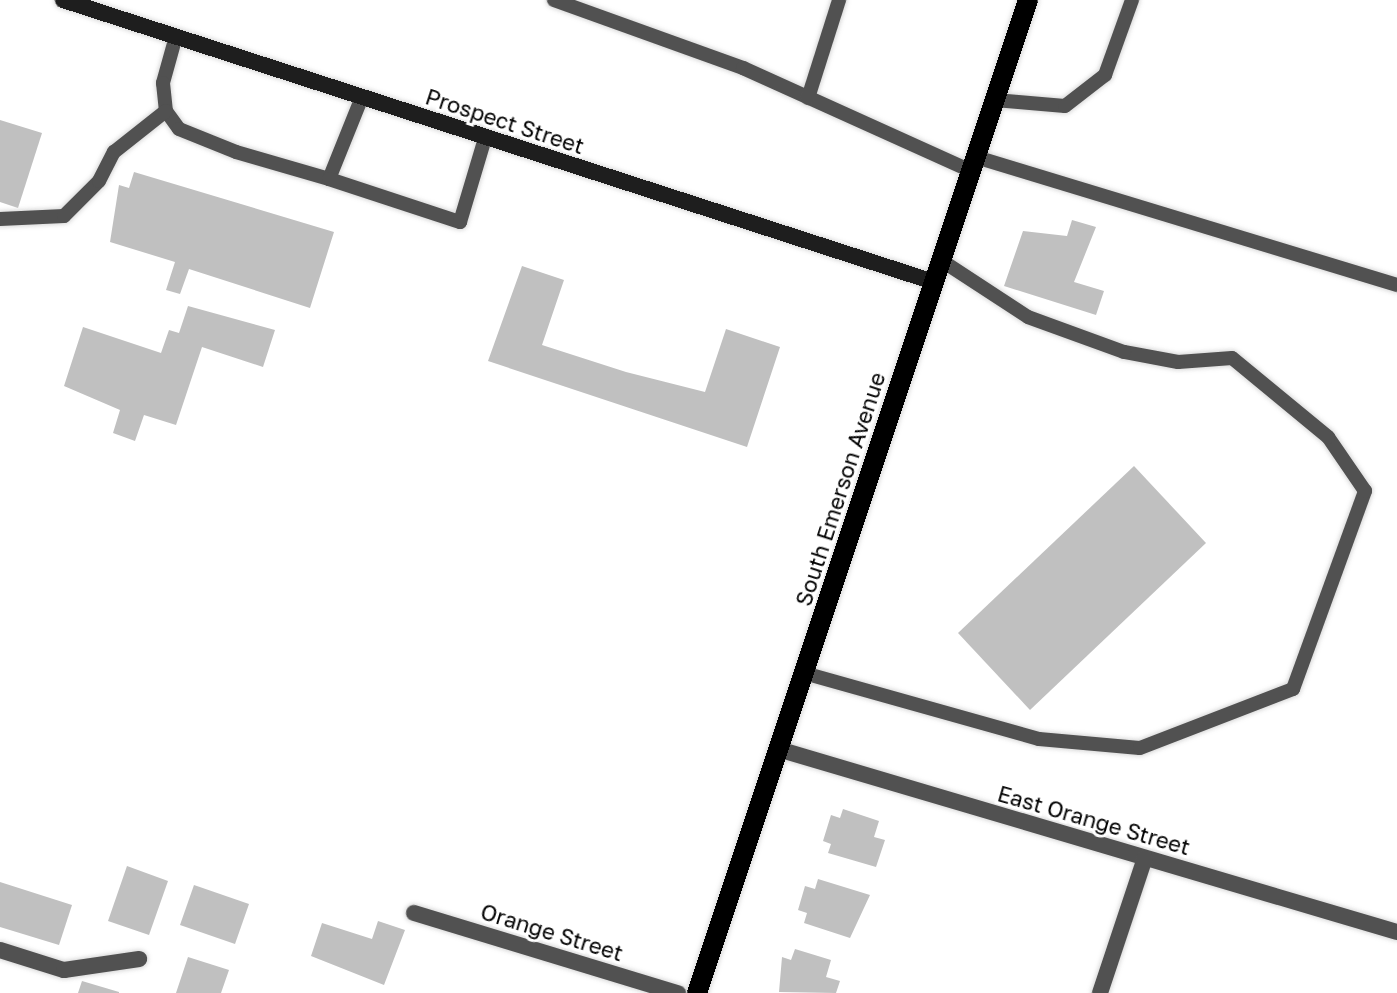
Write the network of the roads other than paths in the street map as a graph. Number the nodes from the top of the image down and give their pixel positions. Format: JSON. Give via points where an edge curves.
{"nodes":[{"id":1,"x":63,"y":0,"type":"edge"},
{"id":2,"x":554,"y":0,"type":"edge"},
{"id":3,"x":839,"y":0,"type":"edge"},
{"id":4,"x":1028,"y":0,"type":"edge"},
{"id":5,"x":1132,"y":0,"type":"edge"},
{"id":6,"x":176,"y":36,"type":"junction"},
{"id":7,"x":362,"y":97,"type":"junction"},
{"id":8,"x":808,"y":98,"type":"junction"},
{"id":9,"x":995,"y":100,"type":"junction"},
{"id":10,"x":166,"y":111,"type":"junction"},
{"id":11,"x":485,"y":138,"type":"junction"},
{"id":12,"x":973,"y":164,"type":"junction"},
{"id":13,"x":329,"y":179,"type":"junction"},
{"id":14,"x":0,"y":219,"type":"edge"},
{"id":15,"x":941,"y":260,"type":"junction"},
{"id":16,"x":934,"y":282,"type":"junction"},
{"id":17,"x":1397,"y":285,"type":"edge"},
{"id":18,"x":804,"y":673,"type":"junction"},
{"id":19,"x":778,"y":749,"type":"junction"},
{"id":20,"x":1145,"y":858,"type":"junction"},
{"id":21,"x":414,"y":913,"type":"dead end"},
{"id":22,"x":1397,"y":932,"type":"edge"},
{"id":23,"x":0,"y":950,"type":"edge"},
{"id":24,"x":139,"y":959,"type":"dead end"},
{"id":25,"x":678,"y":993,"type":"edge"},
{"id":26,"x":697,"y":993,"type":"edge"},
{"id":27,"x":1100,"y":993,"type":"edge"}],
"edges":[{"from":1,"to":6,"type":"main road","name":"Prospect Street"},
{"from":2,"to":8,"type":"lane"},
{"from":3,"to":8,"type":"lane"},
{"from":4,"to":9,"type":"main road","name":"South Emerson Avenue"},
{"from":5,"to":9,"type":"lane","via":[[1105,75],[1065,106]]},
{"from":6,"to":7,"type":"main road","name":"Prospect Street"},
{"from":6,"to":10,"type":"lane","via":[[163,83]]},
{"from":7,"to":11,"type":"main road","name":"Prospect Street"},
{"from":7,"to":13,"type":"lane"},
{"from":8,"to":12,"type":"lane"},
{"from":9,"to":12,"type":"main road","name":"South Emerson Avenue"},
{"from":10,"to":13,"type":"lane","via":[[179,129]]},
{"from":10,"to":14,"type":"lane","via":[[114,152],[99,181],[64,216]]},
{"from":11,"to":13,"type":"lane","via":[[460,222]]},
{"from":11,"to":16,"type":"main road","name":"Prospect Street"},
{"from":12,"to":15,"type":"main road","name":"South Emerson Avenue"},
{"from":12,"to":17,"type":"lane"},
{"from":15,"to":16,"type":"main road","name":"South Emerson Avenue"},
{"from":15,"to":18,"type":"lane","via":[[1028,317],[1124,352],[1178,362],[1232,358],[1328,437],[1365,491],[1293,689],[1140,748],[1039,739]]},
{"from":16,"to":18,"type":"main road","name":"South Emerson Avenue"},
{"from":18,"to":19,"type":"main road","name":"South Emerson Avenue"},
{"from":19,"to":20,"type":"street","name":"East Orange Street"},
{"from":19,"to":26,"type":"main road","name":"South Emerson Avenue"},
{"from":20,"to":22,"type":"street","name":"East Orange Street"},
{"from":20,"to":27,"type":"street"},
{"from":21,"to":25,"type":"street","name":"Orange Street"},
{"from":23,"to":24,"type":"street","via":[[64,970]]}]}
